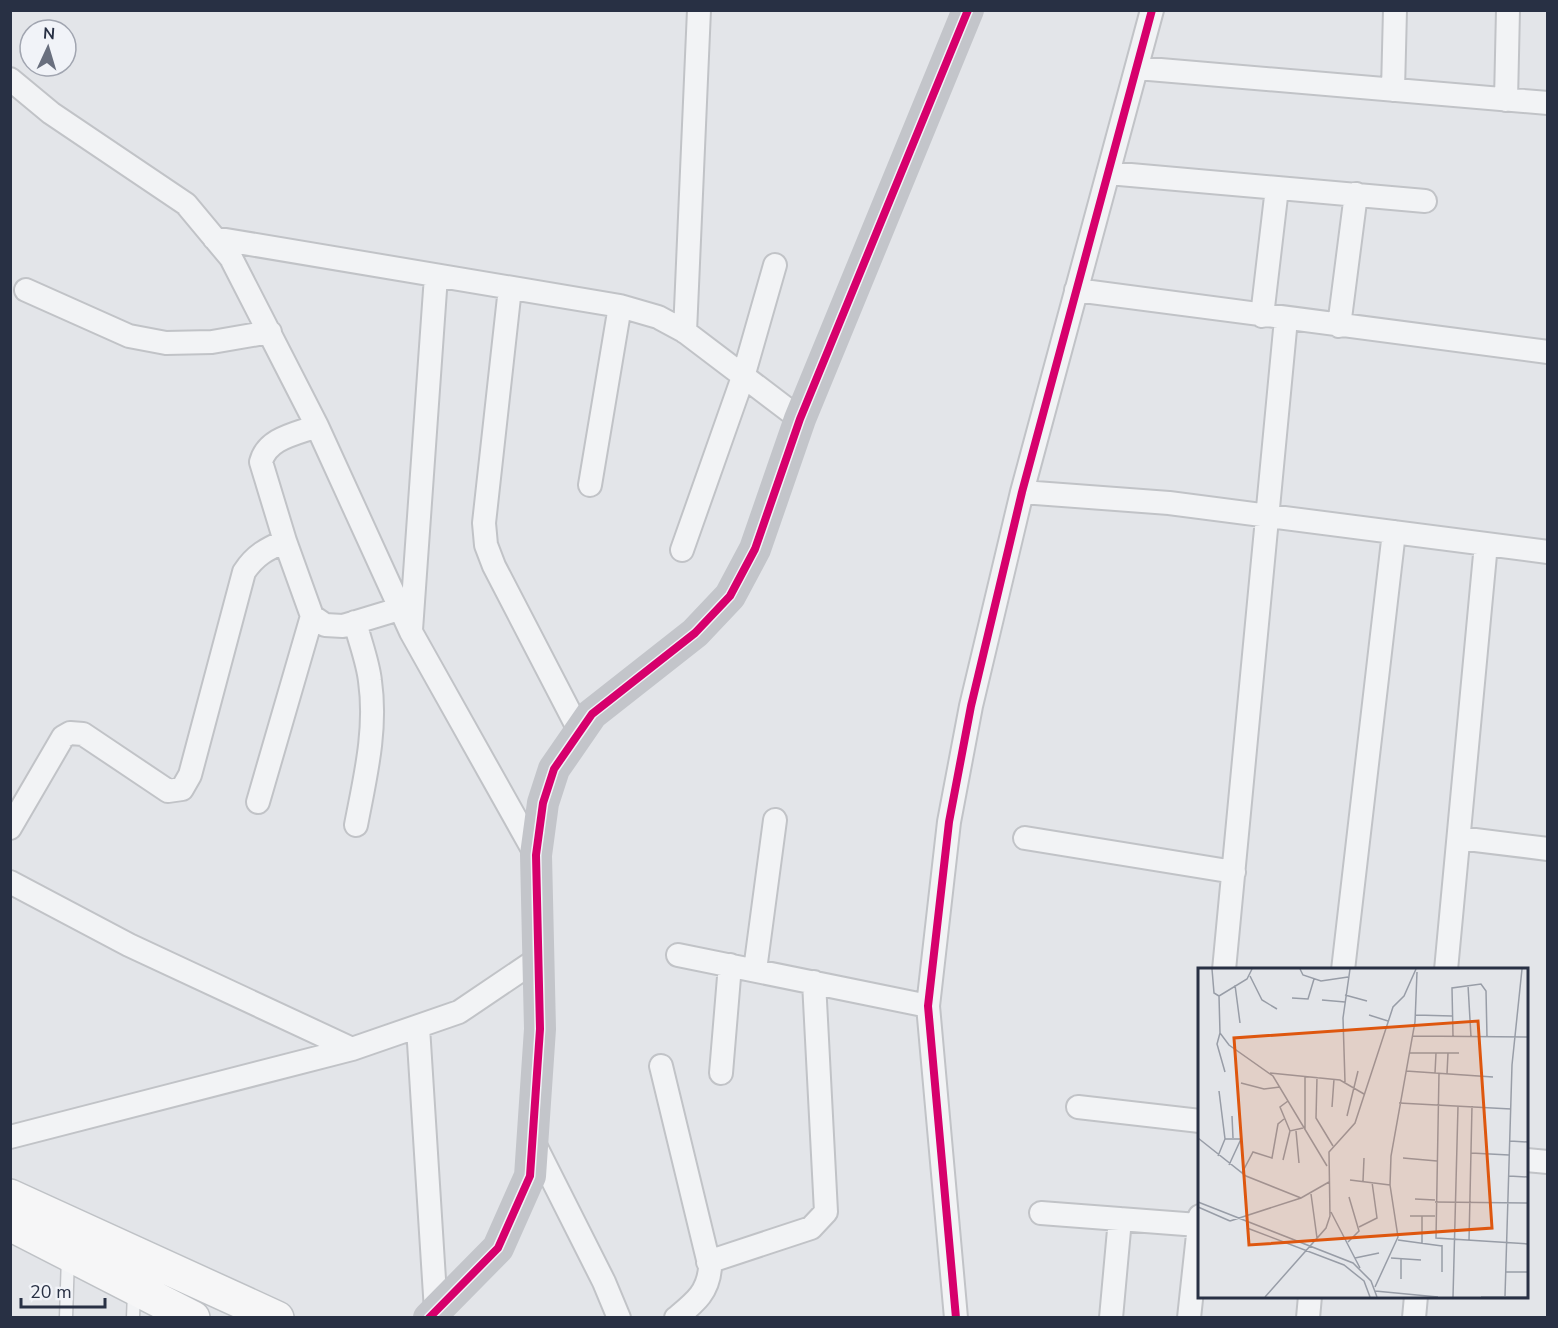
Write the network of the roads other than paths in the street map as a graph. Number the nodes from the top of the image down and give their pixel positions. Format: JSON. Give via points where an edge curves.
{"nodes":[{"id":1,"x":699,"y":10,"type":"edge"},
{"id":2,"x":968,"y":10,"type":"edge"},
{"id":3,"x":1152,"y":10,"type":"edge"},
{"id":4,"x":1395,"y":10,"type":"edge"},
{"id":5,"x":1508,"y":10,"type":"edge"},
{"id":6,"x":1137,"y":68,"type":"junction"},
{"id":7,"x":10,"y":79,"type":"edge"},
{"id":8,"x":1393,"y":90,"type":"junction"},
{"id":9,"x":1506,"y":100,"type":"junction"},
{"id":10,"x":1548,"y":103,"type":"edge"},
{"id":11,"x":1108,"y":173,"type":"junction"},
{"id":12,"x":1277,"y":188,"type":"junction"},
{"id":13,"x":1356,"y":194,"type":"junction"},
{"id":14,"x":1425,"y":201,"type":"dead end"},
{"id":15,"x":214,"y":238,"type":"junction"},
{"id":16,"x":775,"y":265,"type":"dead end"},
{"id":17,"x":436,"y":276,"type":"junction"},
{"id":18,"x":510,"y":288,"type":"junction"},
{"id":19,"x":26,"y":290,"type":"dead end"},
{"id":20,"x":1077,"y":290,"type":"junction"},
{"id":21,"x":620,"y":306,"type":"junction"},
{"id":22,"x":1262,"y":316,"type":"junction"},
{"id":23,"x":1286,"y":319,"type":"junction"},
{"id":24,"x":1339,"y":326,"type":"junction"},
{"id":25,"x":270,"y":332,"type":"junction"},
{"id":26,"x":685,"y":332,"type":"junction"},
{"id":27,"x":1548,"y":352,"type":"edge"},
{"id":28,"x":743,"y":377,"type":"junction"},
{"id":29,"x":800,"y":419,"type":"junction"},
{"id":30,"x":317,"y":426,"type":"junction"},
{"id":31,"x":590,"y":485,"type":"dead end"},
{"id":32,"x":1022,"y":492,"type":"junction"},
{"id":33,"x":1268,"y":516,"type":"junction"},
{"id":34,"x":1395,"y":532,"type":"junction"},
{"id":35,"x":285,"y":541,"type":"junction"},
{"id":36,"x":1486,"y":544,"type":"junction"},
{"id":37,"x":682,"y":550,"type":"dead end"},
{"id":38,"x":1548,"y":552,"type":"edge"},
{"id":39,"x":399,"y":609,"type":"junction"},
{"id":40,"x":312,"y":616,"type":"junction"},
{"id":41,"x":355,"y":622,"type":"junction"},
{"id":42,"x":411,"y":632,"type":"junction"},
{"id":43,"x":579,"y":730,"type":"junction"},
{"id":44,"x":258,"y":802,"type":"dead end"},
{"id":45,"x":775,"y":820,"type":"dead end"},
{"id":46,"x":356,"y":825,"type":"dead end"},
{"id":47,"x":10,"y":828,"type":"edge"},
{"id":48,"x":1025,"y":838,"type":"dead end"},
{"id":49,"x":1459,"y":838,"type":"junction"},
{"id":50,"x":1548,"y":849,"type":"edge"},
{"id":51,"x":536,"y":855,"type":"junction"},
{"id":52,"x":1234,"y":872,"type":"junction"},
{"id":53,"x":10,"y":882,"type":"edge"},
{"id":54,"x":678,"y":955,"type":"dead end"},
{"id":55,"x":539,"y":958,"type":"junction"},
{"id":56,"x":730,"y":965,"type":"junction"},
{"id":57,"x":1224,"y":968,"type":"edge"},
{"id":58,"x":1343,"y":968,"type":"edge"},
{"id":59,"x":1446,"y":968,"type":"edge"},
{"id":60,"x":755,"y":970,"type":"junction"},
{"id":61,"x":814,"y":982,"type":"junction"},
{"id":62,"x":928,"y":1006,"type":"junction"},
{"id":63,"x":418,"y":1027,"type":"junction"},
{"id":64,"x":352,"y":1049,"type":"junction"},
{"id":65,"x":661,"y":1066,"type":"dead end"},
{"id":66,"x":722,"y":1074,"type":"dead end"},
{"id":67,"x":1078,"y":1107,"type":"dead end"},
{"id":68,"x":1198,"y":1120,"type":"edge"},
{"id":69,"x":10,"y":1137,"type":"edge"},
{"id":70,"x":532,"y":1140,"type":"junction"},
{"id":71,"x":1528,"y":1160,"type":"edge"},
{"id":72,"x":1548,"y":1162,"type":"edge"},
{"id":73,"x":10,"y":1196,"type":"edge"},
{"id":74,"x":1041,"y":1213,"type":"dead end"},
{"id":75,"x":1120,"y":1219,"type":"junction"},
{"id":76,"x":1198,"y":1221,"type":"edge"},
{"id":77,"x":10,"y":1224,"type":"edge"},
{"id":78,"x":1198,"y":1231,"type":"edge"},
{"id":79,"x":68,"y":1254,"type":"junction"},
{"id":80,"x":708,"y":1262,"type":"junction"},
{"id":81,"x":1310,"y":1298,"type":"edge"},
{"id":82,"x":1416,"y":1298,"type":"edge"},
{"id":83,"x":134,"y":1303,"type":"edge"},
{"id":84,"x":433,"y":1314,"type":"edge"},
{"id":85,"x":66,"y":1317,"type":"edge"},
{"id":86,"x":193,"y":1317,"type":"edge"},
{"id":87,"x":277,"y":1317,"type":"edge"},
{"id":88,"x":619,"y":1317,"type":"edge"},
{"id":89,"x":676,"y":1317,"type":"edge"},
{"id":90,"x":956,"y":1317,"type":"edge"},
{"id":91,"x":1111,"y":1317,"type":"edge"},
{"id":92,"x":1189,"y":1317,"type":"edge"},
{"id":93,"x":1308,"y":1317,"type":"edge"},
{"id":94,"x":1414,"y":1317,"type":"edge"}],
"edges":[{"from":1,"to":26,"type":"street"},
{"from":2,"to":29,"type":"street"},
{"from":3,"to":6,"type":"street"},
{"from":4,"to":8,"type":"street"},
{"from":5,"to":9,"type":"street"},
{"from":6,"to":8,"type":"street"},
{"from":6,"to":11,"type":"street"},
{"from":7,"to":15,"type":"street","via":[[51,113],[186,204]]},
{"from":8,"to":9,"type":"street"},
{"from":9,"to":10,"type":"street"},
{"from":11,"to":12,"type":"street"},
{"from":11,"to":20,"type":"street"},
{"from":12,"to":13,"type":"street"},
{"from":12,"to":22,"type":"street"},
{"from":13,"to":14,"type":"street"},
{"from":13,"to":24,"type":"street"},
{"from":15,"to":17,"type":"street"},
{"from":15,"to":25,"type":"street","via":[[231,258]]},
{"from":16,"to":28,"type":"street"},
{"from":17,"to":18,"type":"street"},
{"from":17,"to":42,"type":"street"},
{"from":18,"to":21,"type":"street"},
{"from":18,"to":43,"type":"street","via":[[484,524],[486,545]]},
{"from":19,"to":25,"type":"street","via":[[129,336],[166,343],[212,342]]},
{"from":20,"to":22,"type":"street"},
{"from":20,"to":32,"type":"street"},
{"from":21,"to":26,"type":"street","via":[[658,317]]},
{"from":21,"to":31,"type":"street"},
{"from":22,"to":23,"type":"street"},
{"from":23,"to":24,"type":"street"},
{"from":23,"to":33,"type":"street"},
{"from":24,"to":27,"type":"street"},
{"from":25,"to":30,"type":"street"},
{"from":26,"to":28,"type":"street"},
{"from":28,"to":29,"type":"street"},
{"from":28,"to":37,"type":"street"},
{"from":29,"to":43,"type":"street","via":[[755,549],[730,596],[695,633],[592,714]]},
{"from":30,"to":35,"type":"street","via":[[270,444],[264,451],[261,462]]},
{"from":30,"to":39,"type":"street"},
{"from":32,"to":33,"type":"street","via":[[1169,503]]},
{"from":32,"to":62,"type":"street","via":[[971,706],[951,811]]},
{"from":33,"to":34,"type":"street"},
{"from":33,"to":52,"type":"street"},
{"from":34,"to":36,"type":"street"},
{"from":34,"to":58,"type":"street"},
{"from":35,"to":40,"type":"street"},
{"from":35,"to":47,"type":"street","via":[[252,558],[244,572],[190,775],[182,789],[168,790],[83,734],[70,733],[63,737]]},
{"from":36,"to":38,"type":"street"},
{"from":36,"to":49,"type":"street"},
{"from":39,"to":41,"type":"street"},
{"from":39,"to":42,"type":"street"},
{"from":40,"to":41,"type":"street","via":[[325,625]]},
{"from":40,"to":44,"type":"street"},
{"from":41,"to":46,"type":"street","via":[[370,680],[373,714],[369,760]]},
{"from":42,"to":51,"type":"street"},
{"from":43,"to":51,"type":"street","via":[[554,769],[543,803]]},
{"from":45,"to":60,"type":"street"},
{"from":48,"to":52,"type":"street"},
{"from":49,"to":50,"type":"street"},
{"from":49,"to":59,"type":"street"},
{"from":51,"to":55,"type":"street"},
{"from":52,"to":57,"type":"street"},
{"from":53,"to":64,"type":"street","via":[[129,945]]},
{"from":54,"to":56,"type":"street"},
{"from":55,"to":63,"type":"street","via":[[459,1012]]},
{"from":55,"to":70,"type":"street","via":[[540,1029]]},
{"from":56,"to":60,"type":"street"},
{"from":56,"to":66,"type":"street"},
{"from":60,"to":61,"type":"street"},
{"from":61,"to":62,"type":"street"},
{"from":61,"to":80,"type":"street","via":[[826,1212],[811,1228]]},
{"from":62,"to":90,"type":"street"},
{"from":63,"to":64,"type":"street"},
{"from":63,"to":84,"type":"street"},
{"from":64,"to":69,"type":"street"},
{"from":65,"to":80,"type":"street"},
{"from":67,"to":68,"type":"street"},
{"from":70,"to":84,"type":"street","via":[[530,1176],[498,1248]]},
{"from":70,"to":88,"type":"street"},
{"from":71,"to":72,"type":"street"},
{"from":73,"to":87,"type":"main road"},
{"from":74,"to":75,"type":"street"},
{"from":75,"to":76,"type":"street"},
{"from":75,"to":91,"type":"street"},
{"from":77,"to":79,"type":"main road"},
{"from":78,"to":92,"type":"street"},
{"from":79,"to":83,"type":"main road"},
{"from":79,"to":85,"type":"lane"},
{"from":80,"to":89,"type":"street","via":[[708,1283],[699,1299]]},
{"from":81,"to":93,"type":"street"},
{"from":82,"to":94,"type":"street"},
{"from":83,"to":86,"type":"main road"}]}
